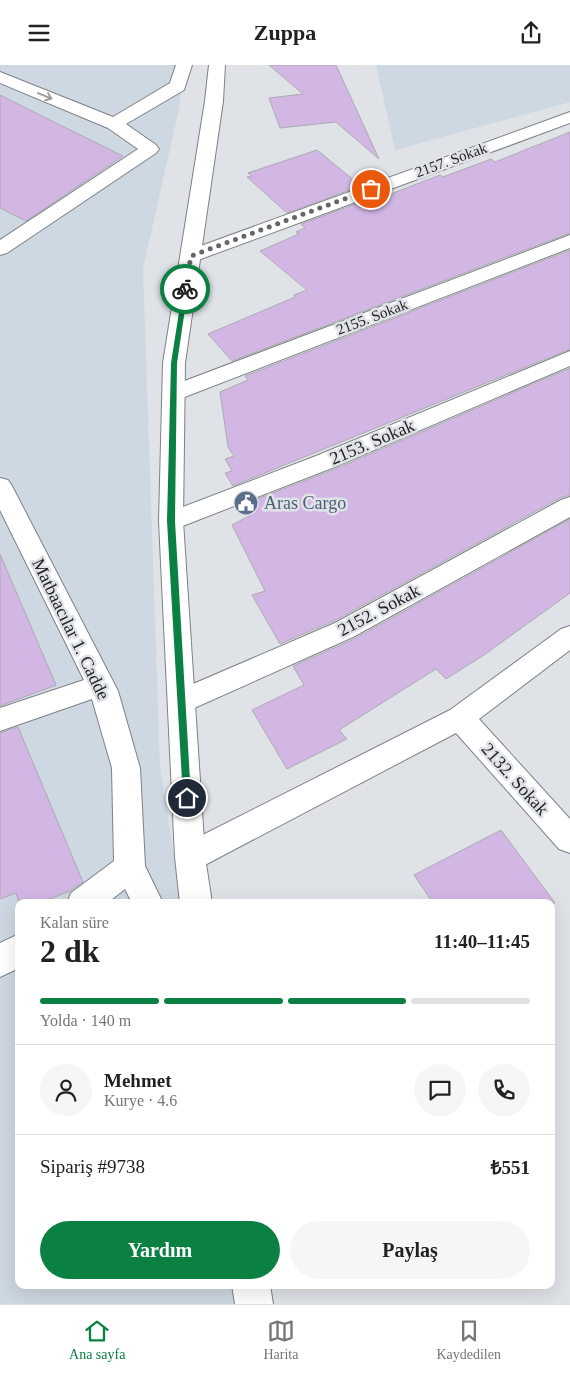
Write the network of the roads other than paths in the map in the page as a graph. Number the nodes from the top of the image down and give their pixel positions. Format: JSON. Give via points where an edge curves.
{"nodes":[{"id":1,"x":184,"y":65,"type":"edge"},
{"id":2,"x":217,"y":65,"type":"edge"},
{"id":3,"x":0,"y":77,"type":"edge"},
{"id":4,"x":570,"y":117,"type":"edge"},
{"id":5,"x":114,"y":124,"type":"junction"},
{"id":6,"x":570,"y":241,"type":"edge"},
{"id":7,"x":0,"y":249,"type":"edge"},
{"id":8,"x":191,"y":256,"type":"junction"},
{"id":9,"x":570,"y":358,"type":"edge"},
{"id":10,"x":174,"y":393,"type":"junction"},
{"id":11,"x":0,"y":486,"type":"edge"},
{"id":12,"x":570,"y":505,"type":"edge"},
{"id":13,"x":171,"y":521,"type":"junction"},
{"id":14,"x":570,"y":636,"type":"edge"},
{"id":15,"x":102,"y":685,"type":"junction"},
{"id":16,"x":182,"y":701,"type":"junction"},
{"id":17,"x":460,"y":718,"type":"junction"},
{"id":18,"x":0,"y":720,"type":"edge"},
{"id":19,"x":570,"y":840,"type":"edge"},
{"id":20,"x":190,"y":857,"type":"junction"},
{"id":21,"x":130,"y":867,"type":"junction"},
{"id":22,"x":87,"y":899,"type":"edge"},
{"id":23,"x":146,"y":899,"type":"edge"},
{"id":24,"x":195,"y":899,"type":"edge"},
{"id":25,"x":15,"y":952,"type":"edge"},
{"id":26,"x":0,"y":962,"type":"edge"},
{"id":27,"x":252,"y":1289,"type":"edge"},
{"id":28,"x":254,"y":1304,"type":"edge"}],
"edges":[{"from":1,"to":5,"type":"street","via":[[178,86]]},
{"from":2,"to":8,"type":"street"},
{"from":3,"to":5,"type":"street","one_way":true},
{"from":4,"to":8,"type":"street","name":"2157. Sokak"},
{"from":5,"to":7,"type":"street","via":[[150,149]]},
{"from":6,"to":10,"type":"street","name":"2155. Sokak"},
{"from":8,"to":10,"type":"street","via":[[174,363]]},
{"from":9,"to":13,"type":"street","name":"2153. Sokak","via":[[244,495]]},
{"from":10,"to":13,"type":"street"},
{"from":11,"to":15,"type":"street","name":"Matbaacılar 1. Cadde"},
{"from":12,"to":16,"type":"street","name":"2152. Sokak","via":[[344,630]]},
{"from":13,"to":16,"type":"street"},
{"from":14,"to":17,"type":"street"},
{"from":15,"to":18,"type":"street"},
{"from":15,"to":21,"type":"street","name":"Matbaacılar 1. Cadde","via":[[126,769]]},
{"from":16,"to":20,"type":"street"},
{"from":17,"to":19,"type":"street","name":"2132. Sokak"},
{"from":17,"to":20,"type":"street"},
{"from":20,"to":24,"type":"street"},
{"from":21,"to":22,"type":"street"},
{"from":21,"to":23,"type":"street"},
{"from":25,"to":26,"type":"street"},
{"from":27,"to":28,"type":"street"}]}
